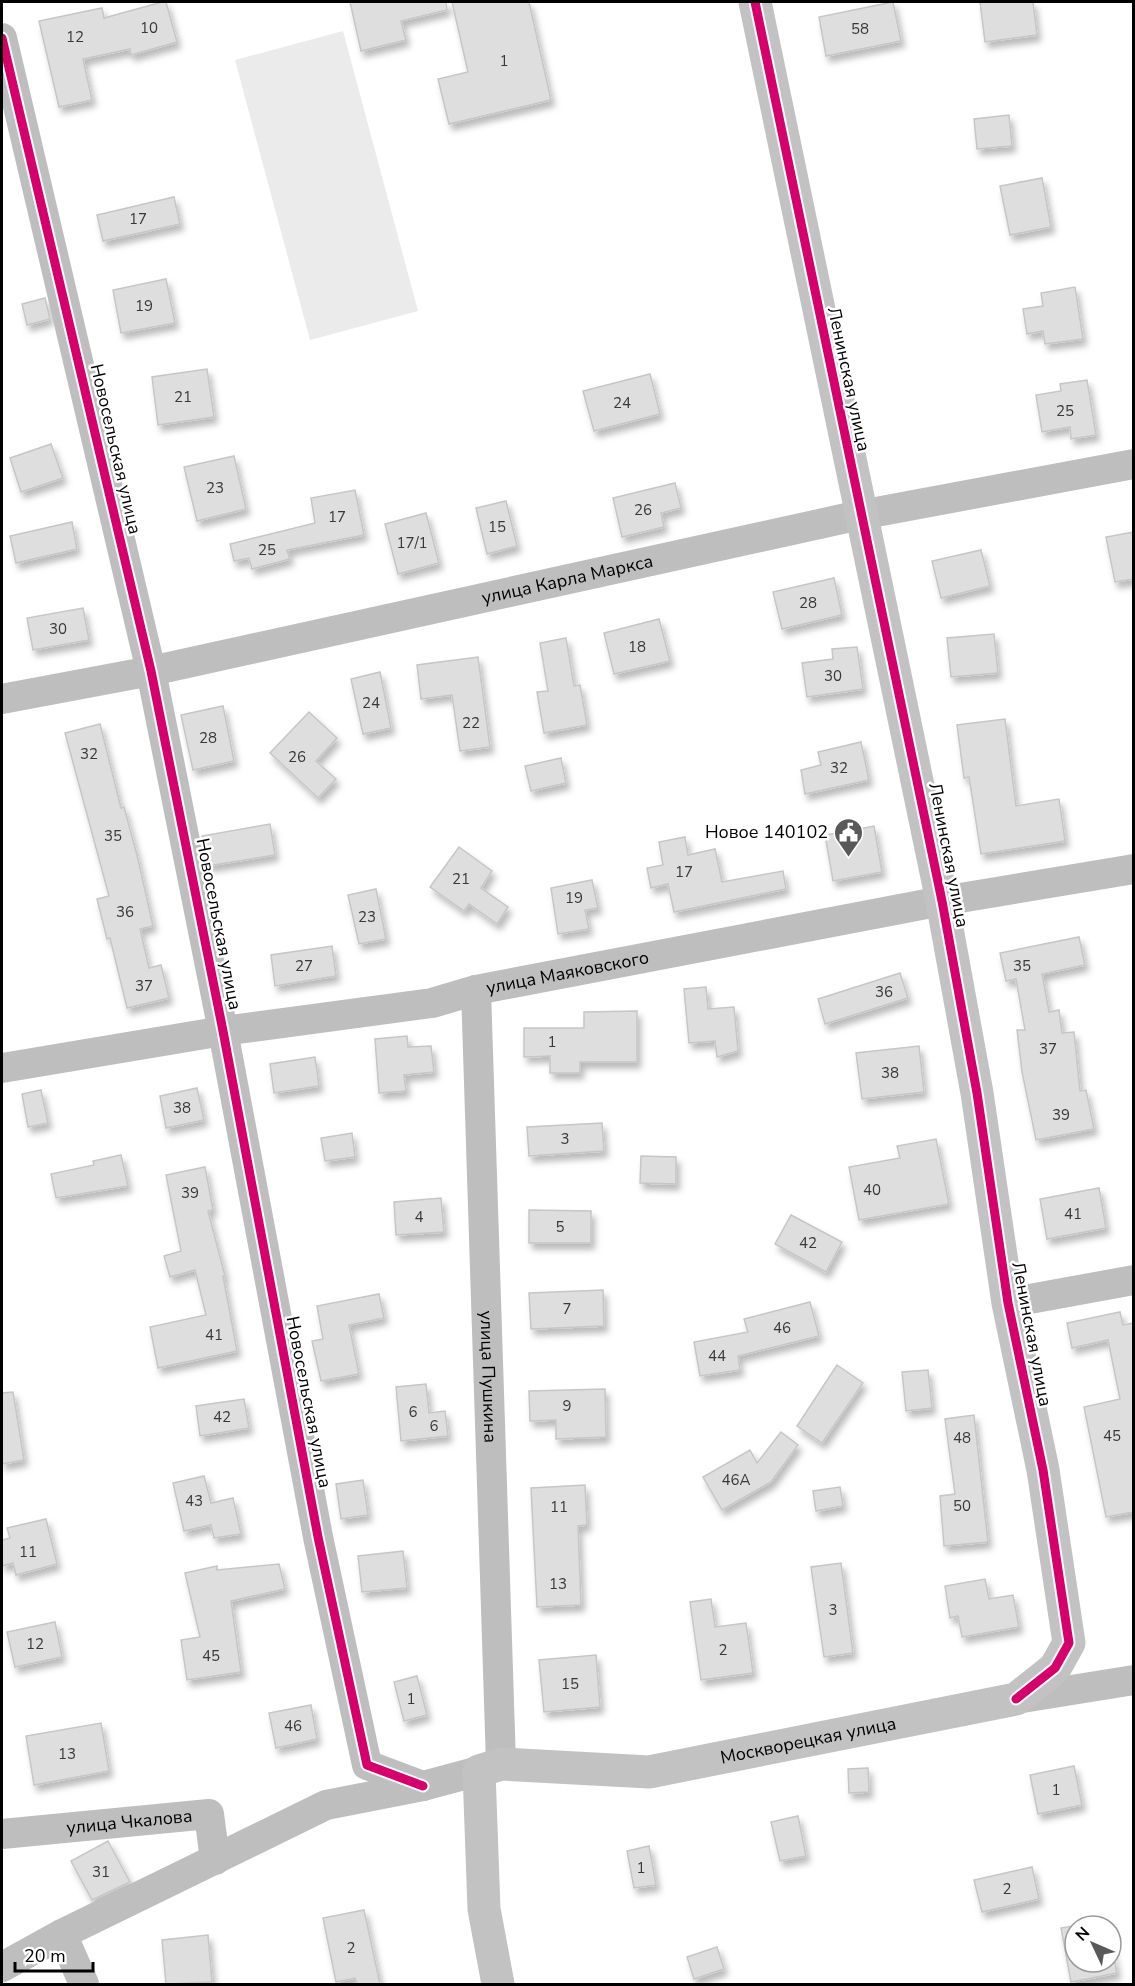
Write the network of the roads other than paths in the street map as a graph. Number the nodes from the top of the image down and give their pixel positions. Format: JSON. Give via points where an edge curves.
{"nodes":[{"id":1,"x":755,"y":2,"type":"edge"},
{"id":2,"x":2,"y":38,"type":"edge"},
{"id":3,"x":1134,"y":464,"type":"edge"},
{"id":4,"x":860,"y":515,"type":"junction"},
{"id":5,"x":151,"y":671,"type":"junction"},
{"id":6,"x":2,"y":699,"type":"edge"},
{"id":7,"x":1134,"y":869,"type":"edge"},
{"id":8,"x":942,"y":901,"type":"junction"},
{"id":9,"x":477,"y":990,"type":"junction"},
{"id":10,"x":224,"y":1031,"type":"junction"},
{"id":11,"x":2,"y":1068,"type":"edge"},
{"id":12,"x":1134,"y":1280,"type":"edge"},
{"id":13,"x":1008,"y":1303,"type":"junction"},
{"id":14,"x":1134,"y":1680,"type":"edge"},
{"id":15,"x":1016,"y":1699,"type":"junction"},
{"id":16,"x":490,"y":1767,"type":"junction"},
{"id":17,"x":423,"y":1785,"type":"junction"},
{"id":18,"x":2,"y":1834,"type":"edge"},
{"id":19,"x":215,"y":1860,"type":"junction"},
{"id":20,"x":62,"y":1934,"type":"junction"},
{"id":21,"x":2,"y":1967,"type":"edge"},
{"id":22,"x":84,"y":1984,"type":"edge"},
{"id":23,"x":498,"y":1984,"type":"edge"}],
"edges":[{"from":1,"to":4,"type":"street","name":"Ленинская улица"},
{"from":2,"to":5,"type":"street","name":"Новосельская улица"},
{"from":3,"to":4,"type":"street","name":"улица Карла Маркса"},
{"from":4,"to":5,"type":"street","name":"улица Карла Маркса"},
{"from":4,"to":8,"type":"street","name":"Ленинская улица"},
{"from":5,"to":6,"type":"street","name":"улица Карла Маркса"},
{"from":5,"to":10,"type":"street","name":"Новосельская улица"},
{"from":7,"to":8,"type":"street","name":"улица Маяковского"},
{"from":8,"to":9,"type":"street","name":"улица Маяковского"},
{"from":8,"to":13,"type":"street","name":"Ленинская улица","via":[[977,1093]]},
{"from":9,"to":10,"type":"street","name":"улица Маяковского","via":[[432,1003]]},
{"from":9,"to":16,"type":"street","name":"улица Пушкина"},
{"from":10,"to":11,"type":"street","name":"улица Маяковского"},
{"from":10,"to":17,"type":"street","name":"Новосельская улица","via":[[318,1537],[367,1765]]},
{"from":12,"to":13,"type":"street"},
{"from":13,"to":15,"type":"street","name":"Ленинская улица","via":[[1043,1470],[1069,1643],[1055,1668]]},
{"from":14,"to":15,"type":"street","name":"Москворецкая улица"},
{"from":15,"to":16,"type":"street","name":"Москворецкая улица","via":[[649,1772]]},
{"from":16,"to":17,"type":"street"},
{"from":16,"to":23,"type":"street","via":[[484,1909]]},
{"from":17,"to":19,"type":"street","via":[[326,1804]]},
{"from":18,"to":19,"type":"street","name":"улица Чкалова","via":[[209,1814]]},
{"from":19,"to":20,"type":"street"},
{"from":20,"to":21,"type":"street"},
{"from":20,"to":22,"type":"street"}]}
